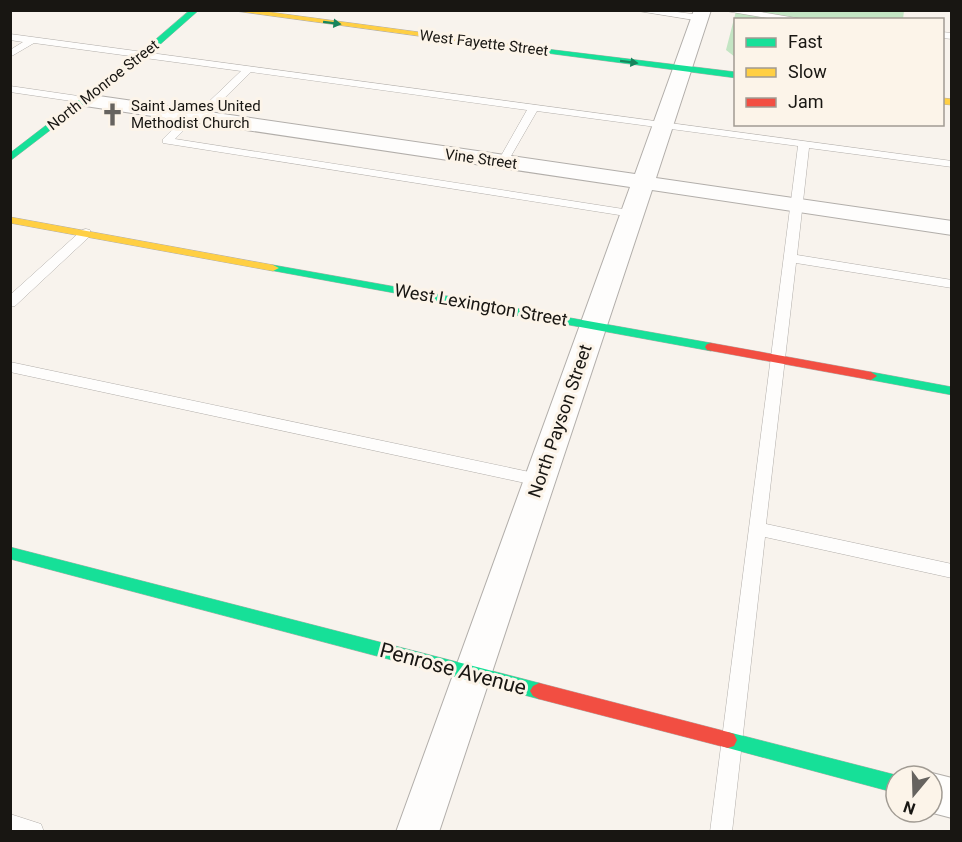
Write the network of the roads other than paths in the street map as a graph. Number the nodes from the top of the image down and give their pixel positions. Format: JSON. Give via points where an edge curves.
{"nodes":[{"id":1,"x":195,"y":10,"type":"edge"},
{"id":2,"x":232,"y":10,"type":"edge"},
{"id":3,"x":636,"y":10,"type":"edge"},
{"id":4,"x":709,"y":13,"type":"edge"},
{"id":5,"x":777,"y":18,"type":"edge"},
{"id":6,"x":10,"y":37,"type":"edge"},
{"id":7,"x":32,"y":40,"type":"junction"},
{"id":8,"x":10,"y":54,"type":"edge"},
{"id":9,"x":144,"y":54,"type":"junction"},
{"id":10,"x":250,"y":68,"type":"junction"},
{"id":11,"x":683,"y":69,"type":"junction"},
{"id":12,"x":734,"y":75,"type":"edge"},
{"id":13,"x":10,"y":88,"type":"edge"},
{"id":14,"x":85,"y":100,"type":"junction"},
{"id":15,"x":534,"y":107,"type":"junction"},
{"id":16,"x":196,"y":117,"type":"junction"},
{"id":17,"x":663,"y":124,"type":"junction"},
{"id":18,"x":804,"y":144,"type":"junction"},
{"id":19,"x":10,"y":158,"type":"edge"},
{"id":20,"x":502,"y":163,"type":"junction"},
{"id":21,"x":951,"y":164,"type":"edge"},
{"id":22,"x":643,"y":183,"type":"junction"},
{"id":23,"x":797,"y":206,"type":"junction"},
{"id":24,"x":632,"y":213,"type":"junction"},
{"id":25,"x":10,"y":220,"type":"edge"},
{"id":26,"x":951,"y":228,"type":"edge"},
{"id":27,"x":86,"y":234,"type":"junction"},
{"id":28,"x":790,"y":258,"type":"junction"},
{"id":29,"x":951,"y":284,"type":"edge"},
{"id":30,"x":10,"y":303,"type":"edge"},
{"id":31,"x":594,"y":326,"type":"junction"},
{"id":32,"x":777,"y":359,"type":"junction"},
{"id":33,"x":10,"y":367,"type":"edge"},
{"id":34,"x":951,"y":392,"type":"edge"},
{"id":35,"x":539,"y":480,"type":"junction"},
{"id":36,"x":759,"y":529,"type":"junction"},
{"id":37,"x":10,"y":553,"type":"edge"},
{"id":38,"x":951,"y":571,"type":"edge"},
{"id":39,"x":472,"y":674,"type":"junction"},
{"id":40,"x":732,"y":743,"type":"junction"},
{"id":41,"x":884,"y":781,"type":"edge"},
{"id":42,"x":10,"y":824,"type":"edge"},
{"id":43,"x":33,"y":831,"type":"edge"},
{"id":44,"x":417,"y":831,"type":"edge"},
{"id":45,"x":721,"y":831,"type":"edge"}],
"edges":[{"from":1,"to":9,"type":"street","name":"North Monroe Street"},
{"from":2,"to":11,"type":"street","name":"West Fayette Street","one_way":true},
{"from":3,"to":4,"type":"lane"},
{"from":4,"to":5,"type":"lane"},
{"from":4,"to":11,"type":"street","name":"North Payson Street"},
{"from":6,"to":7,"type":"lane"},
{"from":7,"to":8,"type":"lane"},
{"from":7,"to":9,"type":"lane"},
{"from":9,"to":10,"type":"lane"},
{"from":9,"to":14,"type":"street","name":"North Monroe Street"},
{"from":10,"to":15,"type":"lane"},
{"from":10,"to":16,"type":"lane"},
{"from":11,"to":12,"type":"street","name":"West Fayette Street"},
{"from":11,"to":17,"type":"street","name":"North Payson Street"},
{"from":13,"to":14,"type":"lane","name":"Vine Street"},
{"from":14,"to":16,"type":"street","name":"Vine Street"},
{"from":14,"to":19,"type":"street","name":"North Monroe Street"},
{"from":15,"to":17,"type":"lane"},
{"from":15,"to":20,"type":"lane"},
{"from":16,"to":20,"type":"street","name":"Vine Street"},
{"from":16,"to":24,"type":"lane","via":[[167,141]]},
{"from":17,"to":18,"type":"lane"},
{"from":17,"to":22,"type":"street","name":"North Payson Street"},
{"from":18,"to":21,"type":"lane"},
{"from":18,"to":23,"type":"lane"},
{"from":20,"to":22,"type":"street","name":"Vine Street"},
{"from":22,"to":23,"type":"street","name":"Vine Street"},
{"from":22,"to":24,"type":"street","name":"North Payson Street"},
{"from":23,"to":26,"type":"street","name":"Vine Street"},
{"from":23,"to":28,"type":"lane"},
{"from":24,"to":31,"type":"street","name":"North Payson Street"},
{"from":25,"to":27,"type":"street","name":"West Lexington Street"},
{"from":27,"to":30,"type":"lane"},
{"from":27,"to":31,"type":"street","name":"West Lexington Street"},
{"from":28,"to":29,"type":"lane"},
{"from":28,"to":32,"type":"lane"},
{"from":31,"to":32,"type":"street","name":"West Lexington Street"},
{"from":31,"to":35,"type":"street","name":"North Payson Street"},
{"from":32,"to":34,"type":"street","name":"West Lexington Street"},
{"from":32,"to":36,"type":"lane"},
{"from":33,"to":35,"type":"lane"},
{"from":35,"to":39,"type":"street","name":"North Payson Street"},
{"from":36,"to":38,"type":"lane"},
{"from":36,"to":40,"type":"lane"},
{"from":37,"to":39,"type":"street","name":"Penrose Avenue"},
{"from":39,"to":40,"type":"street","name":"Penrose Avenue"},
{"from":39,"to":44,"type":"street","name":"North Payson Street"},
{"from":40,"to":41,"type":"street","name":"Penrose Avenue"},
{"from":40,"to":45,"type":"lane"},
{"from":42,"to":43,"type":"lane"}]}
